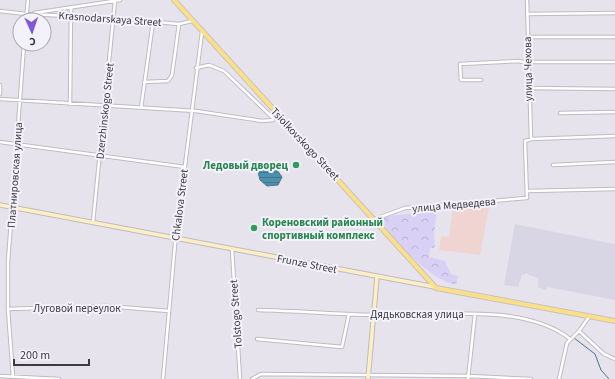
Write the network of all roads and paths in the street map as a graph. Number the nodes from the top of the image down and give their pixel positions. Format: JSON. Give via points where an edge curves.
{"nodes":[{"id":1,"x":28,"y":0,"type":"edge"},
{"id":2,"x":120,"y":0,"type":"edge"},
{"id":3,"x":174,"y":0,"type":"edge"},
{"id":4,"x":527,"y":0,"type":"edge"},
{"id":5,"x":115,"y":1,"type":"edge"},
{"id":6,"x":71,"y":8,"type":"junction"},
{"id":7,"x":0,"y":12,"type":"edge"},
{"id":8,"x":26,"y":12,"type":"edge"},
{"id":9,"x":41,"y":12,"type":"edge"},
{"id":10,"x":12,"y":13,"type":"edge"},
{"id":11,"x":615,"y":13,"type":"edge"},
{"id":12,"x":527,"y":14,"type":"junction"},
{"id":13,"x":52,"y":15,"type":"edge"},
{"id":14,"x":71,"y":16,"type":"junction"},
{"id":15,"x":114,"y":18,"type":"junction"},
{"id":16,"x":192,"y":21,"type":"junction"},
{"id":17,"x":153,"y":22,"type":"junction"},
{"id":18,"x":179,"y":24,"type":"junction"},
{"id":19,"x":202,"y":32,"type":"junction"},
{"id":20,"x":528,"y":37,"type":"junction"},
{"id":21,"x":615,"y":37,"type":"edge"},
{"id":22,"x":23,"y":52,"type":"edge"},
{"id":23,"x":615,"y":62,"type":"edge"},
{"id":24,"x":527,"y":63,"type":"junction"},
{"id":25,"x":196,"y":68,"type":"junction"},
{"id":26,"x":481,"y":80,"type":"dead end"},
{"id":27,"x":144,"y":82,"type":"junction"},
{"id":28,"x":0,"y":85,"type":"edge"},
{"id":29,"x":528,"y":88,"type":"junction"},
{"id":30,"x":615,"y":89,"type":"edge"},
{"id":31,"x":0,"y":94,"type":"edge"},
{"id":32,"x":0,"y":99,"type":"edge"},
{"id":33,"x":20,"y":101,"type":"junction"},
{"id":34,"x":70,"y":104,"type":"junction"},
{"id":35,"x":106,"y":106,"type":"junction"},
{"id":36,"x":140,"y":108,"type":"junction"},
{"id":37,"x":192,"y":111,"type":"junction"},
{"id":38,"x":560,"y":112,"type":"dead end"},
{"id":39,"x":615,"y":112,"type":"edge"},
{"id":40,"x":615,"y":136,"type":"edge"},
{"id":41,"x":530,"y":139,"type":"junction"},
{"id":42,"x":0,"y":142,"type":"edge"},
{"id":43,"x":17,"y":144,"type":"junction"},
{"id":44,"x":101,"y":156,"type":"junction"},
{"id":45,"x":615,"y":162,"type":"edge"},
{"id":46,"x":553,"y":165,"type":"dead end"},
{"id":47,"x":185,"y":167,"type":"junction"},
{"id":48,"x":615,"y":189,"type":"edge"},
{"id":49,"x":527,"y":191,"type":"junction"},
{"id":50,"x":0,"y":206,"type":"edge"},
{"id":51,"x":13,"y":207,"type":"junction"},
{"id":52,"x":375,"y":219,"type":"junction"},
{"id":53,"x":93,"y":222,"type":"junction"},
{"id":54,"x":177,"y":238,"type":"junction"},
{"id":55,"x":232,"y":249,"type":"junction"},
{"id":56,"x":377,"y":277,"type":"junction"},
{"id":57,"x":427,"y":278,"type":"junction"},
{"id":58,"x":416,"y":284,"type":"junction"},
{"id":59,"x":436,"y":288,"type":"junction"},
{"id":60,"x":8,"y":309,"type":"junction"},
{"id":61,"x":258,"y":310,"type":"dead end"},
{"id":62,"x":169,"y":311,"type":"junction"},
{"id":63,"x":350,"y":314,"type":"junction"},
{"id":64,"x":475,"y":314,"type":"junction"},
{"id":65,"x":374,"y":315,"type":"junction"},
{"id":66,"x":589,"y":316,"type":"junction"},
{"id":67,"x":615,"y":321,"type":"edge"},
{"id":68,"x":579,"y":331,"type":"junction"},
{"id":69,"x":257,"y":339,"type":"dead end"},
{"id":70,"x":570,"y":339,"type":"junction"},
{"id":71,"x":615,"y":359,"type":"edge"},
{"id":72,"x":0,"y":376,"type":"edge"},
{"id":73,"x":368,"y":377,"type":"edge"},
{"id":74,"x":15,"y":378,"type":"edge"},
{"id":75,"x":468,"y":378,"type":"edge"},
{"id":76,"x":59,"y":379,"type":"edge"},
{"id":77,"x":163,"y":379,"type":"edge"},
{"id":78,"x":240,"y":379,"type":"edge"},
{"id":79,"x":252,"y":379,"type":"edge"},
{"id":80,"x":531,"y":379,"type":"edge"},
{"id":81,"x":559,"y":379,"type":"edge"}],
"edges":[{"from":1,"to":8,"type":"street"},
{"from":2,"to":5,"type":"street","name":"Krasnodarskaya Street"},
{"from":3,"to":16,"type":"main road","name":"Tsiolkovskogo Street"},
{"from":4,"to":12,"type":"street","name":"улица Чехова"},
{"from":5,"to":6,"type":"street","name":"Krasnodarskaya Street"},
{"from":5,"to":15,"type":"street","name":"Dzerzhinskogo Street"},
{"from":6,"to":9,"type":"street","name":"Krasnodarskaya Street"},
{"from":6,"to":14,"type":"street"},
{"from":7,"to":10,"type":"street","name":"Krasnodarskaya Street"},
{"from":11,"to":12,"type":"street"},
{"from":12,"to":20,"type":"street","name":"улица Чехова"},
{"from":13,"to":14,"type":"street","name":"Krasnodarskaya Street"},
{"from":14,"to":15,"type":"street","name":"Krasnodarskaya Street"},
{"from":14,"to":34,"type":"street"},
{"from":15,"to":17,"type":"street","name":"Krasnodarskaya Street"},
{"from":15,"to":35,"type":"street","name":"Dzerzhinskogo Street"},
{"from":16,"to":18,"type":"street","name":"Krasnodarskaya Street"},
{"from":16,"to":19,"type":"main road","name":"Tsiolkovskogo Street"},
{"from":17,"to":18,"type":"street","name":"Krasnodarskaya Street"},
{"from":17,"to":27,"type":"street"},
{"from":18,"to":27,"type":"street","via":[[172,75],[168,81]]},
{"from":19,"to":25,"type":"street","name":"Chkalova Street"},
{"from":19,"to":52,"type":"main road","name":"Tsiolkovskogo Street"},
{"from":20,"to":21,"type":"street"},
{"from":20,"to":24,"type":"street","name":"улица Чехова"},
{"from":22,"to":33,"type":"street","name":"Платнировская улица"},
{"from":23,"to":24,"type":"street"},
{"from":24,"to":26,"type":"street","via":[[519,61],[460,64],[461,80]]},
{"from":24,"to":29,"type":"street","name":"улица Чехова"},
{"from":25,"to":37,"type":"street","name":"Chkalova Street"},
{"from":25,"to":37,"type":"street","via":[[209,65],[224,71],[273,120],[262,121]]},
{"from":27,"to":36,"type":"street"},
{"from":28,"to":31,"type":"street"},
{"from":29,"to":30,"type":"street"},
{"from":29,"to":41,"type":"street","name":"улица Чехова"},
{"from":32,"to":33,"type":"street"},
{"from":33,"to":34,"type":"street"},
{"from":33,"to":43,"type":"street","name":"Платнировская улица"},
{"from":34,"to":35,"type":"street"},
{"from":35,"to":36,"type":"street"},
{"from":35,"to":44,"type":"street","name":"Dzerzhinskogo Street"},
{"from":36,"to":37,"type":"street"},
{"from":37,"to":47,"type":"street","name":"Chkalova Street"},
{"from":38,"to":39,"type":"street"},
{"from":40,"to":41,"type":"street"},
{"from":41,"to":49,"type":"street","via":[[525,141]]},
{"from":42,"to":43,"type":"street"},
{"from":43,"to":44,"type":"street"},
{"from":43,"to":51,"type":"street","name":"Платнировская улица"},
{"from":44,"to":47,"type":"street"},
{"from":44,"to":53,"type":"street","name":"Dzerzhinskogo Street"},
{"from":45,"to":46,"type":"street"},
{"from":47,"to":54,"type":"street","name":"Chkalova Street"},
{"from":48,"to":49,"type":"street"},
{"from":49,"to":52,"type":"street","name":"улица Медведева","via":[[528,197],[524,199],[405,208]]},
{"from":50,"to":51,"type":"main road","name":"Frunze Street"},
{"from":51,"to":53,"type":"main road","name":"Frunze Street"},
{"from":51,"to":60,"type":"street","name":"Платнировская улица","via":[[8,262]]},
{"from":52,"to":57,"type":"main road","name":"Tsiolkovskogo Street"},
{"from":53,"to":54,"type":"main road","name":"Frunze Street"},
{"from":54,"to":55,"type":"main road","name":"Frunze Street"},
{"from":54,"to":62,"type":"street","name":"Chkalova Street"},
{"from":55,"to":56,"type":"main road","name":"Frunze Street"},
{"from":55,"to":78,"type":"street","name":"Tolstogo Street"},
{"from":56,"to":58,"type":"main road","name":"Frunze Street"},
{"from":56,"to":65,"type":"main road"},
{"from":57,"to":58,"type":"main road","via":[[424,282]]},
{"from":57,"to":59,"type":"main road","name":"Tsiolkovskogo Street"},
{"from":58,"to":59,"type":"main road","name":"Frunze Street"},
{"from":59,"to":66,"type":"main road","name":"Frunze Street"},
{"from":60,"to":62,"type":"street","name":"Луговой переулок","via":[[106,306]]},
{"from":60,"to":74,"type":"street","name":"Платнировская улица"},
{"from":61,"to":63,"type":"street","name":"Дядьковская улица"},
{"from":62,"to":77,"type":"street","name":"Chkalova Street"},
{"from":63,"to":65,"type":"street","name":"Дядьковская улица"},
{"from":63,"to":69,"type":"street","via":[[342,347]]},
{"from":64,"to":65,"type":"street","name":"Дядьковская улица"},
{"from":64,"to":70,"type":"street","name":"Дядьковская улица","via":[[540,322],[558,329]]},
{"from":64,"to":75,"type":"street"},
{"from":65,"to":73,"type":"main road"},
{"from":66,"to":67,"type":"main road","name":"Frunze Street"},
{"from":66,"to":68,"type":"street"},
{"from":68,"to":70,"type":"street"},
{"from":68,"to":71,"type":"street","via":[[604,354]]},
{"from":70,"to":81,"type":"street"},
{"from":72,"to":74,"type":"street"},
{"from":73,"to":75,"type":"street"},
{"from":73,"to":79,"type":"street","via":[[261,374]]},
{"from":74,"to":76,"type":"street"},
{"from":75,"to":80,"type":"street"}]}
